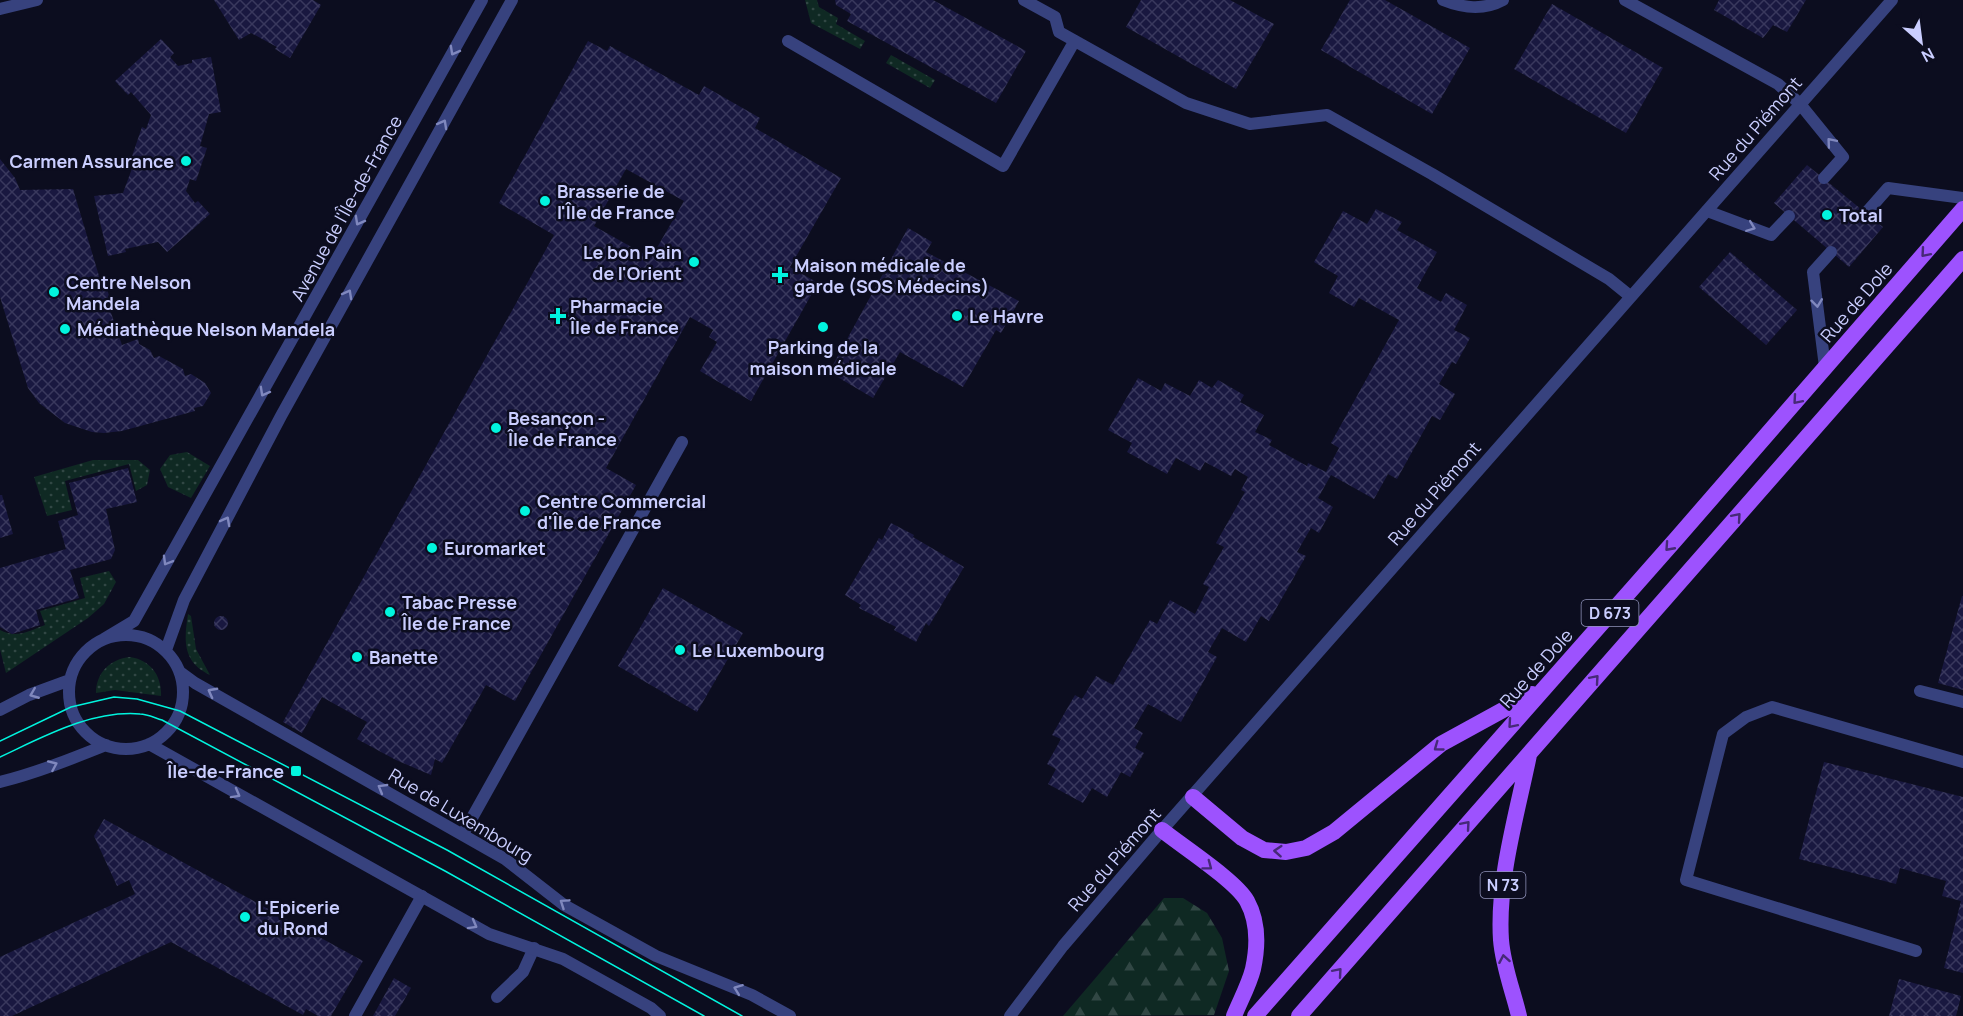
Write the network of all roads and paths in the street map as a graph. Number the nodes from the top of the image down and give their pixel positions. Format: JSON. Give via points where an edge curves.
{"nodes":[{"id":1,"x":37,"y":0,"type":"edge"},
{"id":2,"x":482,"y":0,"type":"edge"},
{"id":3,"x":512,"y":0,"type":"edge"},
{"id":4,"x":1024,"y":0,"type":"edge"},
{"id":5,"x":1443,"y":0,"type":"edge"},
{"id":6,"x":1503,"y":0,"type":"edge"},
{"id":7,"x":1625,"y":0,"type":"edge"},
{"id":8,"x":1892,"y":0,"type":"edge"},
{"id":9,"x":0,"y":9,"type":"edge"},
{"id":10,"x":788,"y":41,"type":"dead end"},
{"id":11,"x":1074,"y":42,"type":"junction"},
{"id":12,"x":1800,"y":104,"type":"junction"},
{"id":13,"x":1824,"y":178,"type":"dead end"},
{"id":14,"x":1963,"y":198,"type":"edge"},
{"id":15,"x":1963,"y":209,"type":"edge"},
{"id":16,"x":1707,"y":211,"type":"junction"},
{"id":17,"x":1866,"y":213,"type":"dead end"},
{"id":18,"x":1789,"y":216,"type":"dead end"},
{"id":19,"x":1831,"y":252,"type":"dead end"},
{"id":20,"x":1963,"y":259,"type":"edge"},
{"id":21,"x":1630,"y":296,"type":"junction"},
{"id":22,"x":1825,"y":367,"type":"junction"},
{"id":23,"x":682,"y":442,"type":"dead end"},
{"id":24,"x":104,"y":639,"type":"junction"},
{"id":25,"x":166,"y":650,"type":"junction"},
{"id":26,"x":180,"y":672,"type":"junction"},
{"id":27,"x":70,"y":680,"type":"junction"},
{"id":28,"x":1544,"y":688,"type":"junction"},
{"id":29,"x":1920,"y":691,"type":"dead end"},
{"id":30,"x":1963,"y":702,"type":"edge"},
{"id":31,"x":0,"y":710,"type":"edge"},
{"id":32,"x":149,"y":744,"type":"junction"},
{"id":33,"x":106,"y":746,"type":"junction"},
{"id":34,"x":1529,"y":754,"type":"junction"},
{"id":35,"x":1963,"y":762,"type":"edge"},
{"id":36,"x":0,"y":782,"type":"edge"},
{"id":37,"x":1193,"y":796,"type":"junction"},
{"id":38,"x":1162,"y":830,"type":"junction"},
{"id":39,"x":463,"y":834,"type":"junction"},
{"id":40,"x":422,"y":896,"type":"junction"},
{"id":41,"x":534,"y":948,"type":"junction"},
{"id":42,"x":1916,"y":951,"type":"dead end"},
{"id":43,"x":497,"y":997,"type":"dead end"},
{"id":44,"x":355,"y":1016,"type":"edge"},
{"id":45,"x":660,"y":1016,"type":"edge"},
{"id":46,"x":790,"y":1016,"type":"edge"},
{"id":47,"x":1010,"y":1016,"type":"edge"},
{"id":48,"x":1234,"y":1016,"type":"edge"},
{"id":49,"x":1255,"y":1016,"type":"edge"},
{"id":50,"x":1299,"y":1016,"type":"edge"},
{"id":51,"x":1519,"y":1016,"type":"edge"}],
"edges":[{"from":1,"to":9,"type":"street"},
{"from":2,"to":24,"type":"street","name":"Avenue de l'Île-de-France","one_way":true,"via":[[134,621]]},
{"from":25,"to":3,"type":"street","one_way":true,"via":[[184,600],[270,437]]},
{"from":4,"to":11,"type":"street","via":[[1055,17],[1059,32]]},
{"from":5,"to":6,"type":"street","via":[[1461,7],[1481,7]]},
{"from":7,"to":12,"type":"street","via":[[1778,84]]},
{"from":8,"to":12,"type":"street","name":"Rue du Piémont"},
{"from":10,"to":11,"type":"street","via":[[1003,166]]},
{"from":11,"to":21,"type":"street","via":[[1186,103],[1250,124],[1327,115],[1609,279]]},
{"from":13,"to":12,"type":"street","one_way":true,"via":[[1844,157]]},
{"from":12,"to":16,"type":"street","name":"Rue du Piémont"},
{"from":14,"to":17,"type":"street","via":[[1888,188]]},
{"from":15,"to":22,"type":"main road","name":"Rue de Dole","number":"D 673","one_way":true},
{"from":16,"to":18,"type":"street","one_way":true,"via":[[1771,235]]},
{"from":16,"to":21,"type":"street","name":"Rue du Piémont"},
{"from":19,"to":22,"type":"street","one_way":true,"via":[[1813,272]]},
{"from":34,"to":20,"type":"main road","number":"D 673","one_way":true},
{"from":21,"to":37,"type":"street","name":"Rue du Piémont"},
{"from":22,"to":28,"type":"main road","name":"Rue de Dole","number":"D 673","one_way":true},
{"from":23,"to":39,"type":"street"},
{"from":24,"to":25,"type":"street","via":[[125,635],[147,639]]},
{"from":24,"to":27,"type":"street","via":[[76,663]]},
{"from":25,"to":26,"type":"street"},
{"from":26,"to":32,"type":"street","via":[[180,711],[167,731]]},
{"from":39,"to":26,"type":"street","name":"Rue de Luxembourg","one_way":true},
{"from":27,"to":31,"type":"street","one_way":true},
{"from":27,"to":33,"type":"street","via":[[71,707],[77,723]]},
{"from":28,"to":37,"type":"main road","one_way":true,"via":[[1441,744],[1334,832],[1306,848],[1286,852],[1264,850],[1242,838]]},
{"from":28,"to":49,"type":"main road","name":"Rue de Dole","number":"D 673","one_way":true},
{"from":29,"to":30,"type":"street"},
{"from":32,"to":33,"type":"street","via":[[128,749]]},
{"from":32,"to":40,"type":"street","one_way":true},
{"from":36,"to":33,"type":"street","one_way":true},
{"from":50,"to":34,"type":"main road","number":"D 673","one_way":true},
{"from":51,"to":34,"type":"main road","number":"N 73","one_way":true,"via":[[1505,966],[1500,919],[1503,884]]},
{"from":35,"to":42,"type":"street","via":[[1772,707],[1746,717],[1723,734],[1686,880]]},
{"from":37,"to":38,"type":"street","name":"Rue du Piémont"},
{"from":38,"to":47,"type":"street","name":"Rue du Piémont","via":[[1063,946]]},
{"from":38,"to":48,"type":"main road","one_way":true,"via":[[1228,880],[1246,899],[1256,923],[1252,969]]},
{"from":46,"to":39,"type":"street","name":"Rue de Luxembourg","one_way":true,"via":[[752,994],[656,956],[564,904],[506,859]]},
{"from":40,"to":41,"type":"street","one_way":true,"via":[[489,934]]},
{"from":40,"to":44,"type":"street"},
{"from":41,"to":43,"type":"street","via":[[523,972]]},
{"from":41,"to":45,"type":"street","via":[[564,958]]}]}
